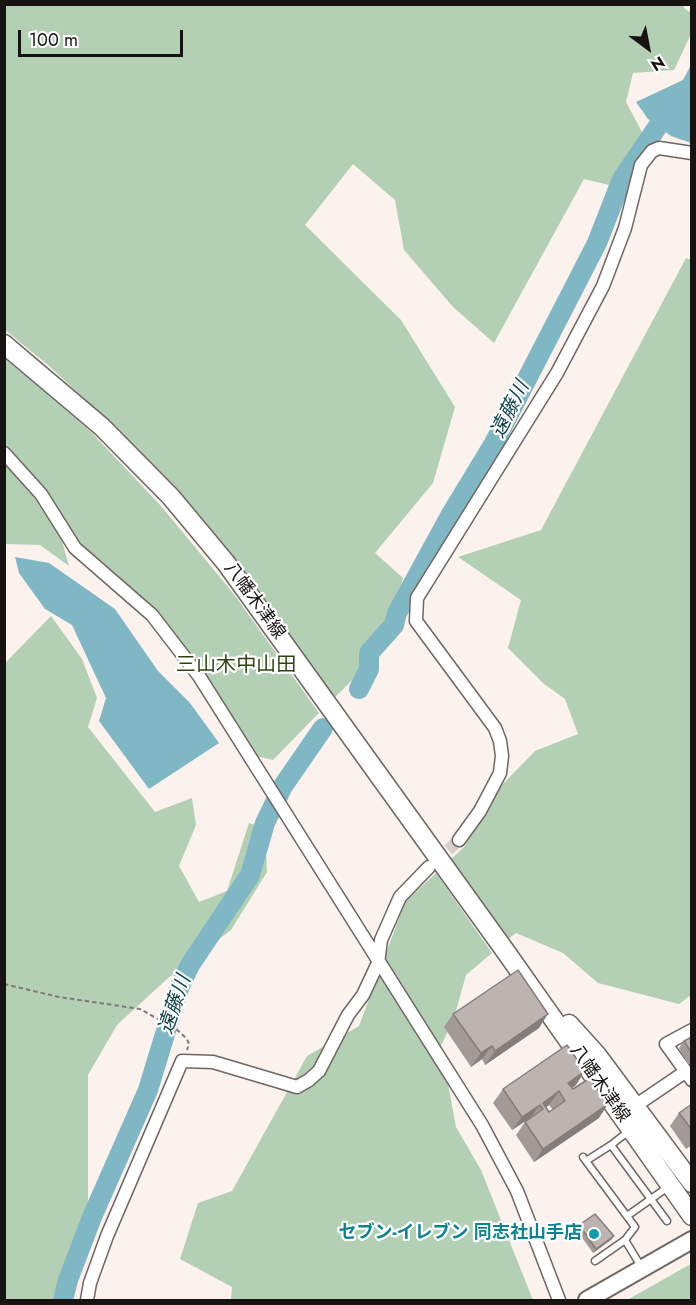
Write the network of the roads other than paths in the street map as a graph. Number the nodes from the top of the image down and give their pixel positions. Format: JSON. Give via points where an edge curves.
{"nodes":[{"id":1,"x":692,"y":153,"type":"edge"},
{"id":2,"x":4,"y":344,"type":"edge"},
{"id":3,"x":4,"y":453,"type":"edge"},
{"id":4,"x":459,"y":840,"type":"tunnel mouth"},
{"id":5,"x":429,"y":867,"type":"tunnel mouth"},
{"id":6,"x":506,"y":952,"type":"junction"},
{"id":7,"x":378,"y":963,"type":"junction"},
{"id":8,"x":692,"y":1030,"type":"edge"},
{"id":9,"x":688,"y":1076,"type":"edge"},
{"id":10,"x":635,"y":1106,"type":"junction"},
{"id":11,"x":631,"y":1130,"type":"junction"},
{"id":12,"x":611,"y":1145,"type":"junction"},
{"id":13,"x":692,"y":1183,"type":"edge"},
{"id":14,"x":670,"y":1186,"type":"junction"},
{"id":15,"x":651,"y":1199,"type":"junction"},
{"id":16,"x":627,"y":1216,"type":"junction"},
{"id":17,"x":692,"y":1216,"type":"edge"},
{"id":18,"x":667,"y":1221,"type":"dead end"},
{"id":19,"x":626,"y":1240,"type":"junction"},
{"id":20,"x":692,"y":1240,"type":"edge"},
{"id":21,"x":595,"y":1261,"type":"dead end"},
{"id":22,"x":643,"y":1268,"type":"junction"},
{"id":23,"x":87,"y":1300,"type":"edge"},
{"id":24,"x":559,"y":1300,"type":"edge"},
{"id":25,"x":587,"y":1300,"type":"edge"}],
"edges":[{"from":1,"to":4,"type":"street","via":[[660,148],[652,151],[641,165],[625,228],[603,286],[557,373],[417,598],[416,621],[495,728],[500,741],[500,773]]},
{"from":2,"to":6,"type":"main road","name":"八幡木津線","via":[[102,426],[208,541],[244,585]]},
{"from":3,"to":7,"type":"street","via":[[41,494],[75,548],[152,615],[199,676]]},
{"from":5,"to":7,"type":"street","via":[[400,897],[381,940]]},
{"from":6,"to":10,"type":"main road","name":"八幡木津線","via":[[597,1055]]},
{"from":6,"to":11,"type":"main road","name":"八幡木津線"},
{"from":7,"to":23,"type":"street","via":[[319,1071],[297,1087],[213,1062],[182,1061],[108,1236]]},
{"from":7,"to":24,"type":"street","via":[[482,1125],[517,1191]]},
{"from":8,"to":9,"type":"street","via":[[666,1044]]},
{"from":9,"to":10,"type":"street"},
{"from":10,"to":13,"type":"main road","name":"八幡木津線"},
{"from":11,"to":12,"type":"lane"},
{"from":11,"to":14,"type":"main road","name":"八幡木津線"},
{"from":12,"to":15,"type":"lane"},
{"from":12,"to":16,"type":"lane","via":[[585,1159]]},
{"from":14,"to":15,"type":"lane"},
{"from":14,"to":17,"type":"main road","name":"八幡木津線"},
{"from":15,"to":16,"type":"lane"},
{"from":15,"to":18,"type":"lane"},
{"from":16,"to":19,"type":"lane","via":[[635,1227]]},
{"from":19,"to":21,"type":"lane"},
{"from":19,"to":22,"type":"lane"},
{"from":20,"to":22,"type":"street"},
{"from":22,"to":25,"type":"street"}]}
